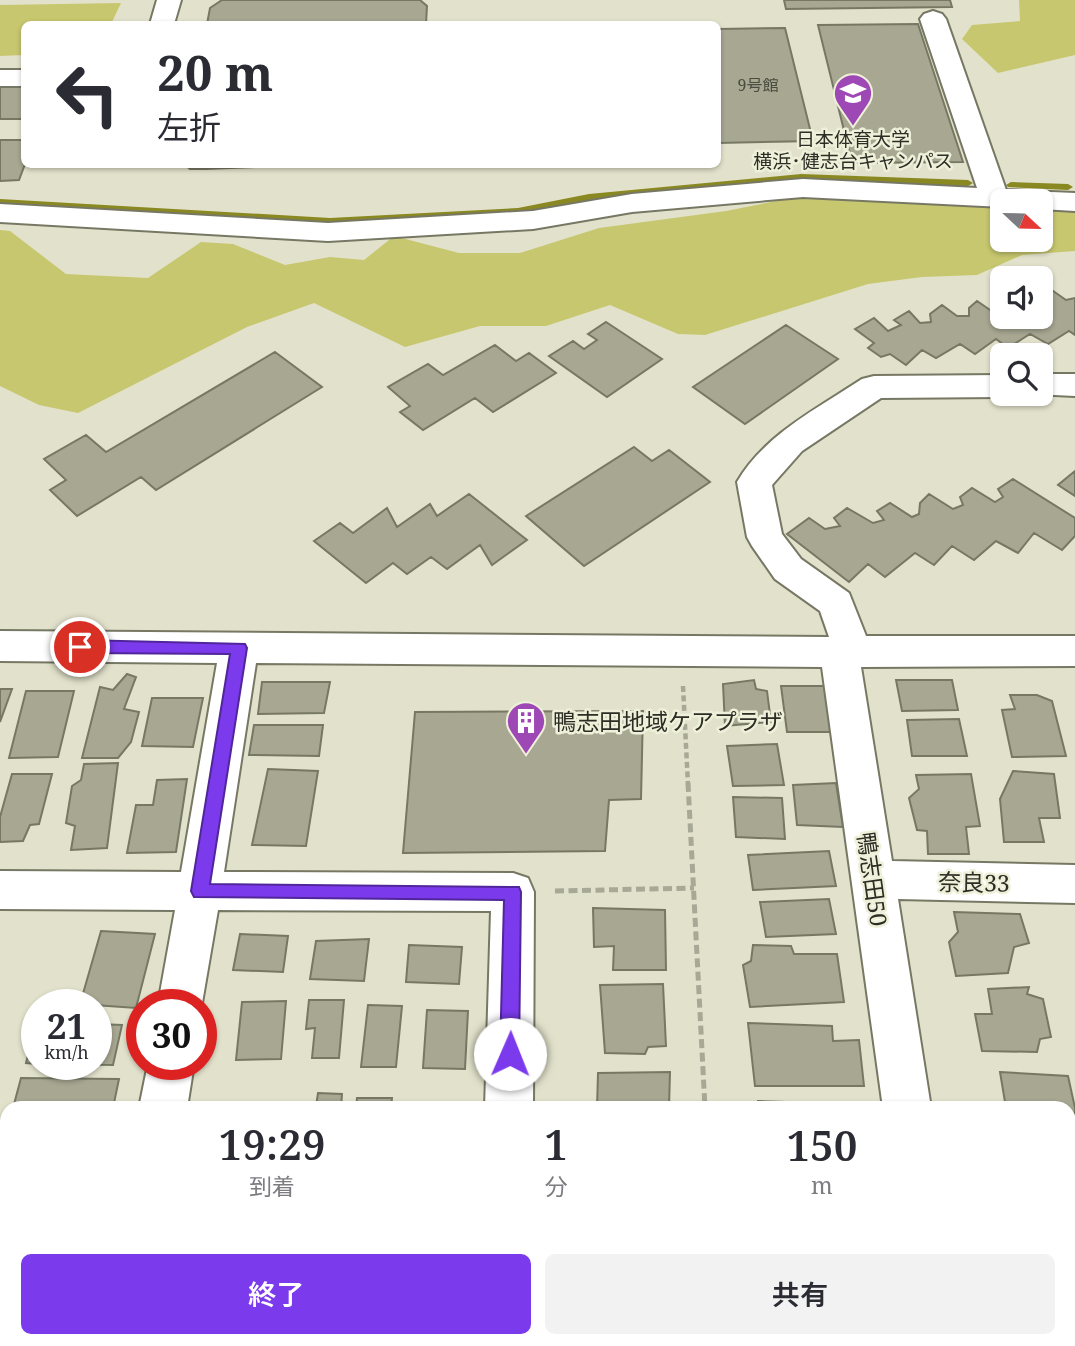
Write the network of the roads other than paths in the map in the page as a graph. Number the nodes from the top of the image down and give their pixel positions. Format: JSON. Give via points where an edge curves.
{"nodes":[{"id":1,"x":169,"y":0,"type":"edge"},
{"id":2,"x":933,"y":19,"type":"dead end"},
{"id":3,"x":163,"y":21,"type":"edge"},
{"id":4,"x":0,"y":78,"type":"edge"},
{"id":5,"x":21,"y":78,"type":"edge"},
{"id":6,"x":991,"y":189,"type":"edge"},
{"id":7,"x":990,"y":197,"type":"edge"},
{"id":8,"x":1054,"y":201,"type":"edge"},
{"id":9,"x":1075,"y":202,"type":"edge"},
{"id":10,"x":0,"y":213,"type":"edge"},
{"id":11,"x":1075,"y":385,"type":"edge"},
{"id":12,"x":990,"y":386,"type":"edge"},
{"id":13,"x":1053,"y":386,"type":"edge"},
{"id":14,"x":0,"y":646,"type":"edge"},
{"id":15,"x":239,"y":648,"type":"junction"},
{"id":16,"x":846,"y":650,"type":"junction"},
{"id":17,"x":1075,"y":651,"type":"edge"},
{"id":18,"x":873,"y":880,"type":"junction"},
{"id":19,"x":1075,"y":884,"type":"edge"},
{"id":20,"x":0,"y":890,"type":"edge"},
{"id":21,"x":200,"y":891,"type":"junction"},
{"id":22,"x":184,"y":989,"type":"edge"},
{"id":23,"x":168,"y":1080,"type":"edge"},
{"id":24,"x":164,"y":1101,"type":"edge"},
{"id":25,"x":509,"y":1101,"type":"edge"},
{"id":26,"x":906,"y":1101,"type":"edge"}],
"edges":[{"from":1,"to":3,"type":"street"},
{"from":2,"to":6,"type":"street"},
{"from":4,"to":5,"type":"street"},
{"from":7,"to":10,"type":"street","via":[[803,188],[632,203],[533,220],[328,232]]},
{"from":8,"to":9,"type":"street"},
{"from":11,"to":13,"type":"street"},
{"from":12,"to":16,"type":"street","name":"鴨志田50","via":[[874,387],[790,443],[754,482],[765,537],[788,569],[836,603]]},
{"from":14,"to":15,"type":"street"},
{"from":15,"to":16,"type":"street"},
{"from":15,"to":21,"type":"street"},
{"from":16,"to":17,"type":"street"},
{"from":16,"to":18,"type":"street","name":"鴨志田50"},
{"from":18,"to":19,"type":"street","name":"奈良33"},
{"from":18,"to":26,"type":"street","name":"鴨志田50"},
{"from":20,"to":21,"type":"street"},
{"from":21,"to":22,"type":"street"},
{"from":21,"to":25,"type":"street","via":[[513,892]]},
{"from":23,"to":24,"type":"street"}]}
